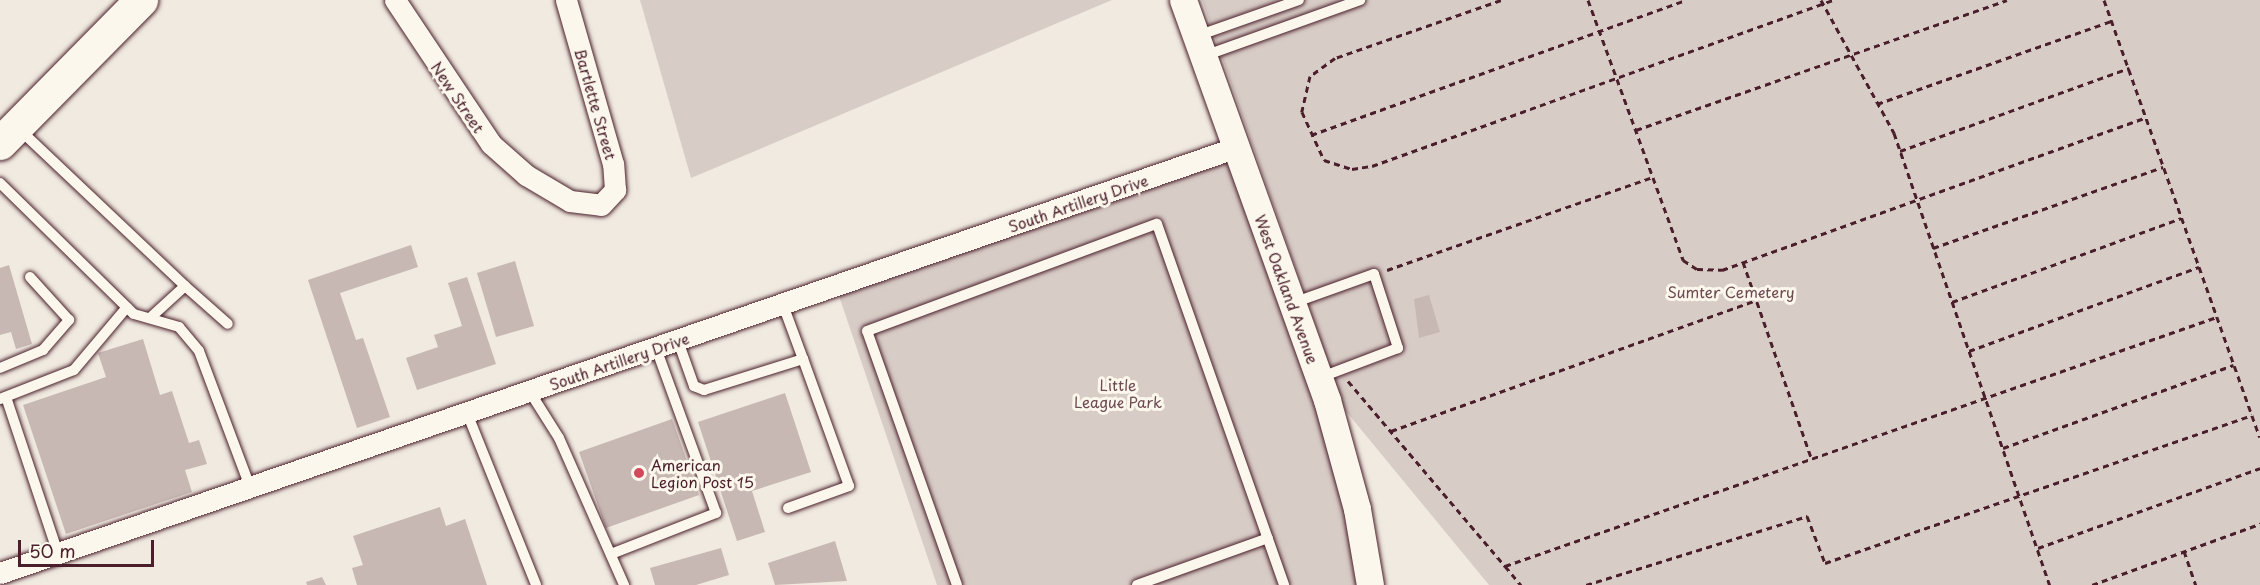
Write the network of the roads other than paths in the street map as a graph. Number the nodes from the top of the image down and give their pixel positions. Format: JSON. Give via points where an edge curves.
{"nodes":[{"id":1,"x":141,"y":0,"type":"edge"},
{"id":2,"x":395,"y":0,"type":"edge"},
{"id":3,"x":566,"y":0,"type":"edge"},
{"id":4,"x":1183,"y":0,"type":"edge"},
{"id":5,"x":1299,"y":0,"type":"edge"},
{"id":6,"x":1360,"y":0,"type":"edge"},
{"id":7,"x":1200,"y":46,"type":"junction"},
{"id":8,"x":8,"y":135,"type":"edge"},
{"id":9,"x":1237,"y":147,"type":"junction"},
{"id":10,"x":0,"y":183,"type":"edge"},
{"id":11,"x":601,"y":205,"type":"joint"},
{"id":12,"x":30,"y":277,"type":"dead end"},
{"id":13,"x":185,"y":286,"type":"junction"},
{"id":14,"x":1292,"y":303,"type":"junction"},
{"id":15,"x":783,"y":305,"type":"junction"},
{"id":16,"x":127,"y":307,"type":"junction"},
{"id":17,"x":150,"y":318,"type":"junction"},
{"id":18,"x":228,"y":324,"type":"dead end"},
{"id":19,"x":678,"y":341,"type":"junction"},
{"id":20,"x":656,"y":348,"type":"junction"},
{"id":21,"x":803,"y":359,"type":"junction"},
{"id":22,"x":0,"y":368,"type":"edge"},
{"id":23,"x":1330,"y":373,"type":"junction"},
{"id":24,"x":530,"y":392,"type":"junction"},
{"id":25,"x":3,"y":398,"type":"edge"},
{"id":26,"x":466,"y":413,"type":"junction"},
{"id":27,"x":250,"y":487,"type":"junction"},
{"id":28,"x":788,"y":508,"type":"dead end"},
{"id":29,"x":1268,"y":538,"type":"junction"},
{"id":30,"x":58,"y":553,"type":"junction"},
{"id":31,"x":611,"y":554,"type":"junction"},
{"id":32,"x":0,"y":573,"type":"edge"},
{"id":33,"x":536,"y":585,"type":"edge"},
{"id":34,"x":624,"y":585,"type":"edge"},
{"id":35,"x":957,"y":585,"type":"edge"},
{"id":36,"x":1137,"y":585,"type":"edge"},
{"id":37,"x":1284,"y":585,"type":"edge"},
{"id":38,"x":1370,"y":585,"type":"edge"}],
"edges":[{"from":1,"to":8,"type":"highway"},
{"from":2,"to":11,"type":"street","name":"New Street","via":[[491,144],[526,175],[570,201]]},
{"from":3,"to":11,"type":"street","name":"Bartlette Street","via":[[613,164],[615,190]]},
{"from":4,"to":7,"type":"street","name":"West Oakland Avenue"},
{"from":5,"to":7,"type":"lane"},
{"from":6,"to":7,"type":"lane"},
{"from":7,"to":9,"type":"street","name":"West Oakland Avenue"},
{"from":8,"to":13,"type":"lane"},
{"from":9,"to":14,"type":"street","name":"West Oakland Avenue"},
{"from":9,"to":15,"type":"street","name":"South Artillery Drive"},
{"from":10,"to":16,"type":"lane"},
{"from":12,"to":22,"type":"lane","via":[[69,320],[43,350]]},
{"from":13,"to":17,"type":"lane"},
{"from":13,"to":18,"type":"lane"},
{"from":14,"to":23,"type":"street","name":"West Oakland Avenue"},
{"from":14,"to":23,"type":"lane","via":[[1374,274],[1398,348]]},
{"from":15,"to":19,"type":"street","name":"South Artillery Drive"},
{"from":15,"to":21,"type":"lane"},
{"from":16,"to":17,"type":"lane"},
{"from":16,"to":25,"type":"lane","via":[[74,370]]},
{"from":17,"to":27,"type":"lane","via":[[178,327],[199,351]]},
{"from":19,"to":20,"type":"street","name":"South Artillery Drive"},
{"from":19,"to":21,"type":"lane","via":[[694,386],[704,390]]},
{"from":20,"to":24,"type":"street","name":"South Artillery Drive"},
{"from":20,"to":31,"type":"lane","via":[[716,513]]},
{"from":21,"to":28,"type":"lane","via":[[849,486]]},
{"from":23,"to":38,"type":"street","name":"West Oakland Avenue"},
{"from":24,"to":26,"type":"street","name":"South Artillery Drive"},
{"from":24,"to":31,"type":"lane","via":[[559,438]]},
{"from":25,"to":30,"type":"lane"},
{"from":26,"to":27,"type":"street","name":"South Artillery Drive"},
{"from":26,"to":33,"type":"lane"},
{"from":27,"to":30,"type":"street","name":"South Artillery Drive"},
{"from":29,"to":35,"type":"lane","via":[[1157,224],[867,331]]},
{"from":29,"to":36,"type":"lane"},
{"from":29,"to":37,"type":"lane"},
{"from":30,"to":32,"type":"street","name":"South Artillery Drive"},
{"from":31,"to":34,"type":"lane"}]}
